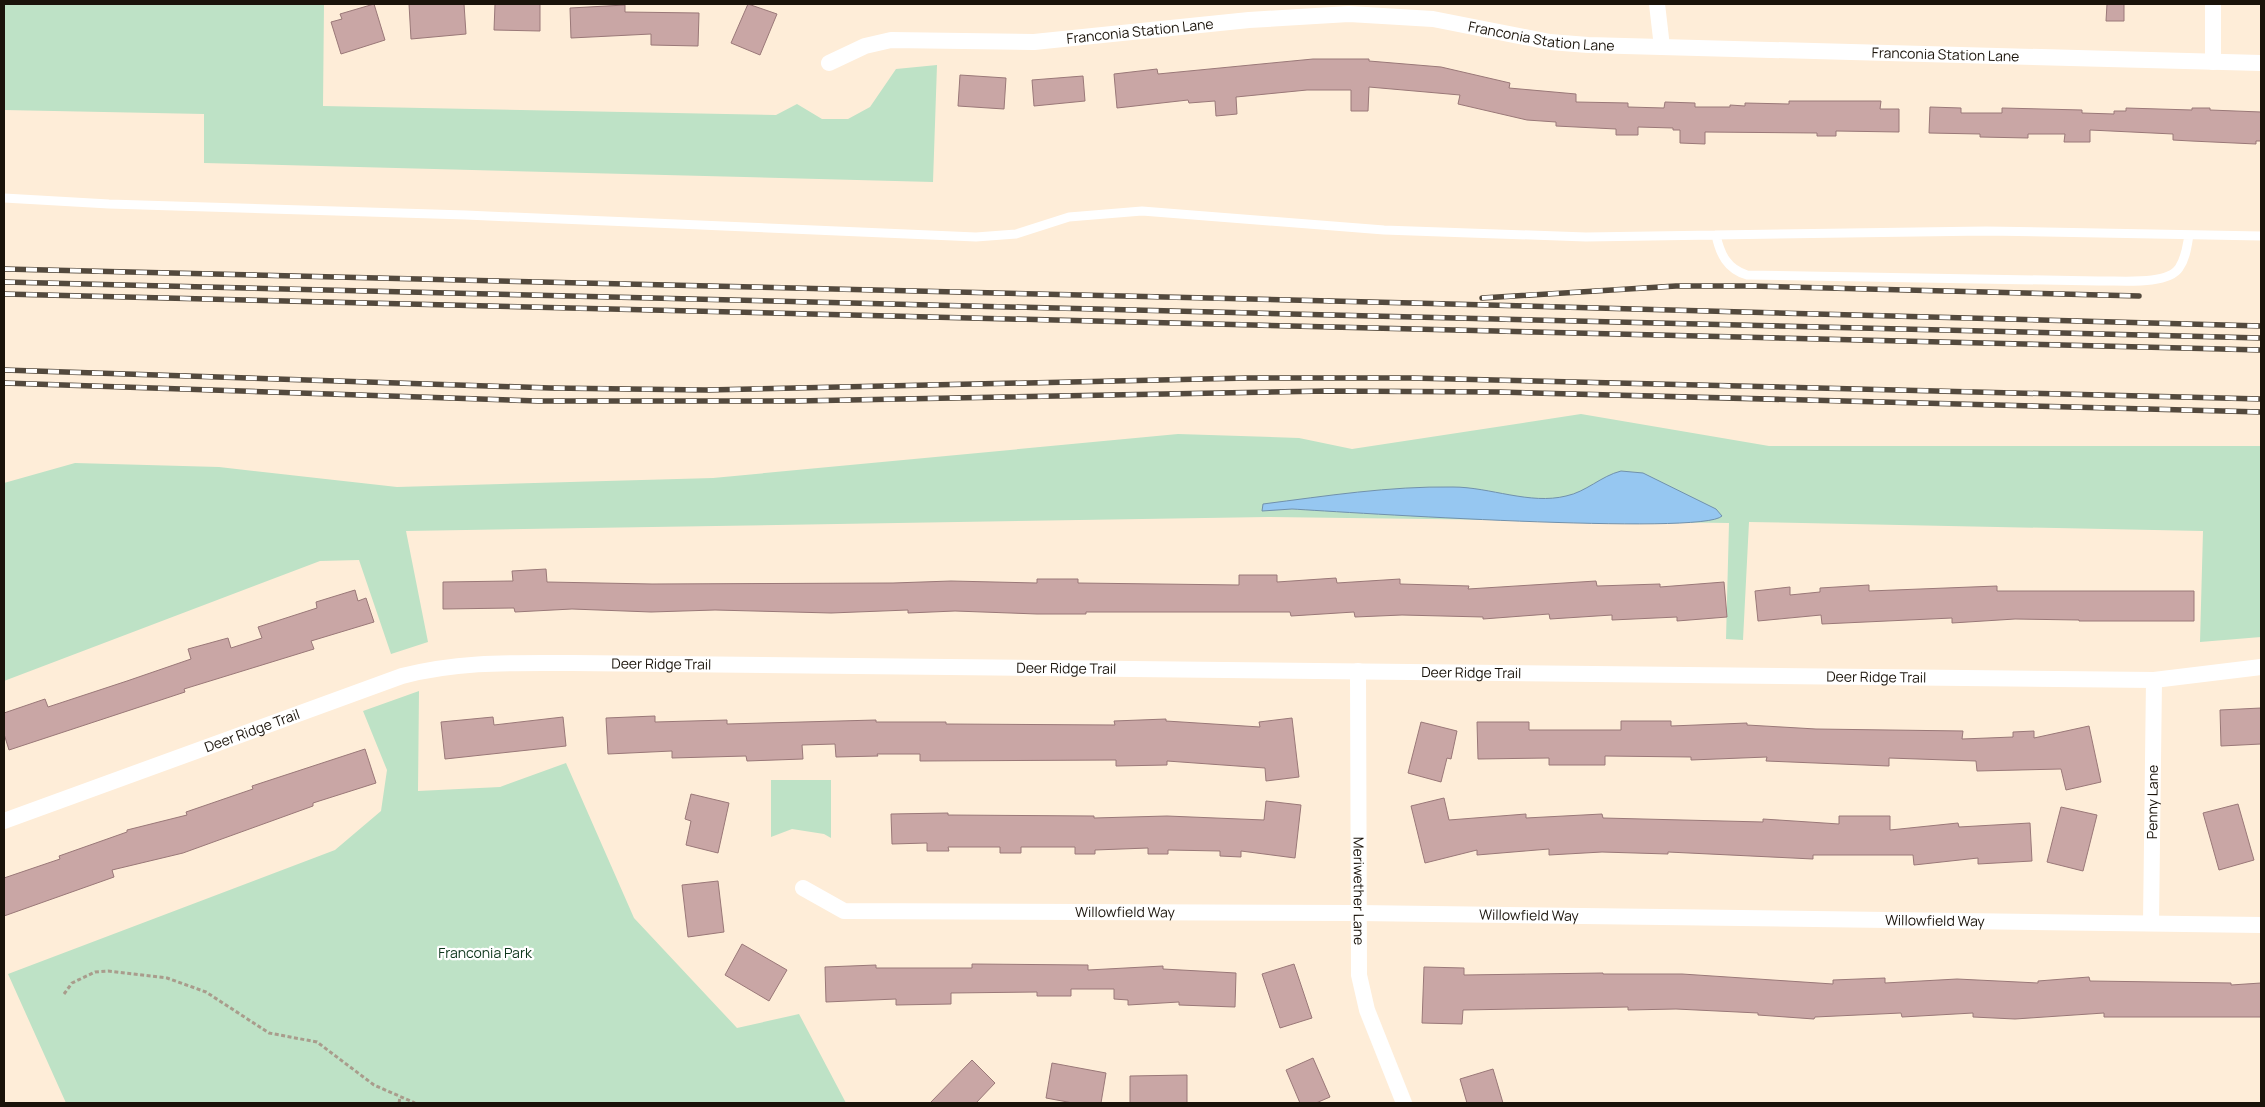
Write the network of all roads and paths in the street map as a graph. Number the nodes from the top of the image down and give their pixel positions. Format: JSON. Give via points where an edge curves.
{"nodes":[{"id":1,"x":1657,"y":4,"type":"edge"},
{"id":2,"x":2213,"y":4,"type":"edge"},
{"id":3,"x":1662,"y":47,"type":"junction"},
{"id":4,"x":2213,"y":62,"type":"junction"},
{"id":5,"x":830,"y":63,"type":"dead end"},
{"id":6,"x":2261,"y":63,"type":"edge"},
{"id":7,"x":4,"y":198,"type":"edge"},
{"id":8,"x":2189,"y":234,"type":"junction"},
{"id":9,"x":1716,"y":235,"type":"junction"},
{"id":10,"x":2261,"y":236,"type":"edge"},
{"id":11,"x":2261,"y":667,"type":"edge"},
{"id":12,"x":1358,"y":671,"type":"junction"},
{"id":13,"x":2154,"y":680,"type":"junction"},
{"id":14,"x":4,"y":821,"type":"edge"},
{"id":15,"x":803,"y":888,"type":"dead end"},
{"id":16,"x":1358,"y":913,"type":"junction"},
{"id":17,"x":2150,"y":923,"type":"junction"},
{"id":18,"x":2261,"y":925,"type":"edge"},
{"id":19,"x":64,"y":994,"type":"dead end"},
{"id":20,"x":400,"y":1097,"type":"junction"},
{"id":21,"x":399,"y":1103,"type":"edge"},
{"id":22,"x":415,"y":1103,"type":"edge"},
{"id":23,"x":1404,"y":1103,"type":"edge"}],
"edges":[{"from":1,"to":3,"type":"street"},
{"from":2,"to":4,"type":"street"},
{"from":3,"to":4,"type":"street","name":"Franconia Station Lane"},
{"from":3,"to":5,"type":"street","name":"Franconia Station Lane","via":[[1550,42],[1433,19],[1349,14],[1249,20],[1034,42],[891,40],[865,46]]},
{"from":4,"to":6,"type":"street","name":"Franconia Station Lane"},
{"from":7,"to":9,"type":"lane","via":[[976,237],[1016,234],[1070,217],[1142,211],[1458,234],[1586,237]]},
{"from":8,"to":9,"type":"lane","via":[[1986,231]]},
{"from":8,"to":9,"type":"lane","via":[[2184,259],[2172,276],[2156,280],[2098,281],[1747,275],[1736,272],[1725,261]]},
{"from":8,"to":10,"type":"lane"},
{"from":11,"to":13,"type":"street","name":"Deer Ridge Trail"},
{"from":12,"to":13,"type":"street","name":"Deer Ridge Trail"},
{"from":12,"to":14,"type":"street","name":"Deer Ridge Trail","via":[[572,662],[436,668],[402,676]]},
{"from":12,"to":16,"type":"street","name":"Meriwether Lane"},
{"from":13,"to":17,"type":"street","name":"Penny Lane"},
{"from":15,"to":16,"type":"street","name":"Willowfield Way","via":[[844,911]]},
{"from":16,"to":17,"type":"street","name":"Willowfield Way"},
{"from":16,"to":23,"type":"street","name":"Meriwether Lane","via":[[1359,975],[1367,1010]]},
{"from":17,"to":18,"type":"street","name":"Willowfield Way"},
{"from":19,"to":20,"type":"path","via":[[72,983],[95,972],[167,978],[206,992],[269,1033],[317,1042],[374,1085]]},
{"from":20,"to":21,"type":"path"},
{"from":20,"to":22,"type":"path"}]}
